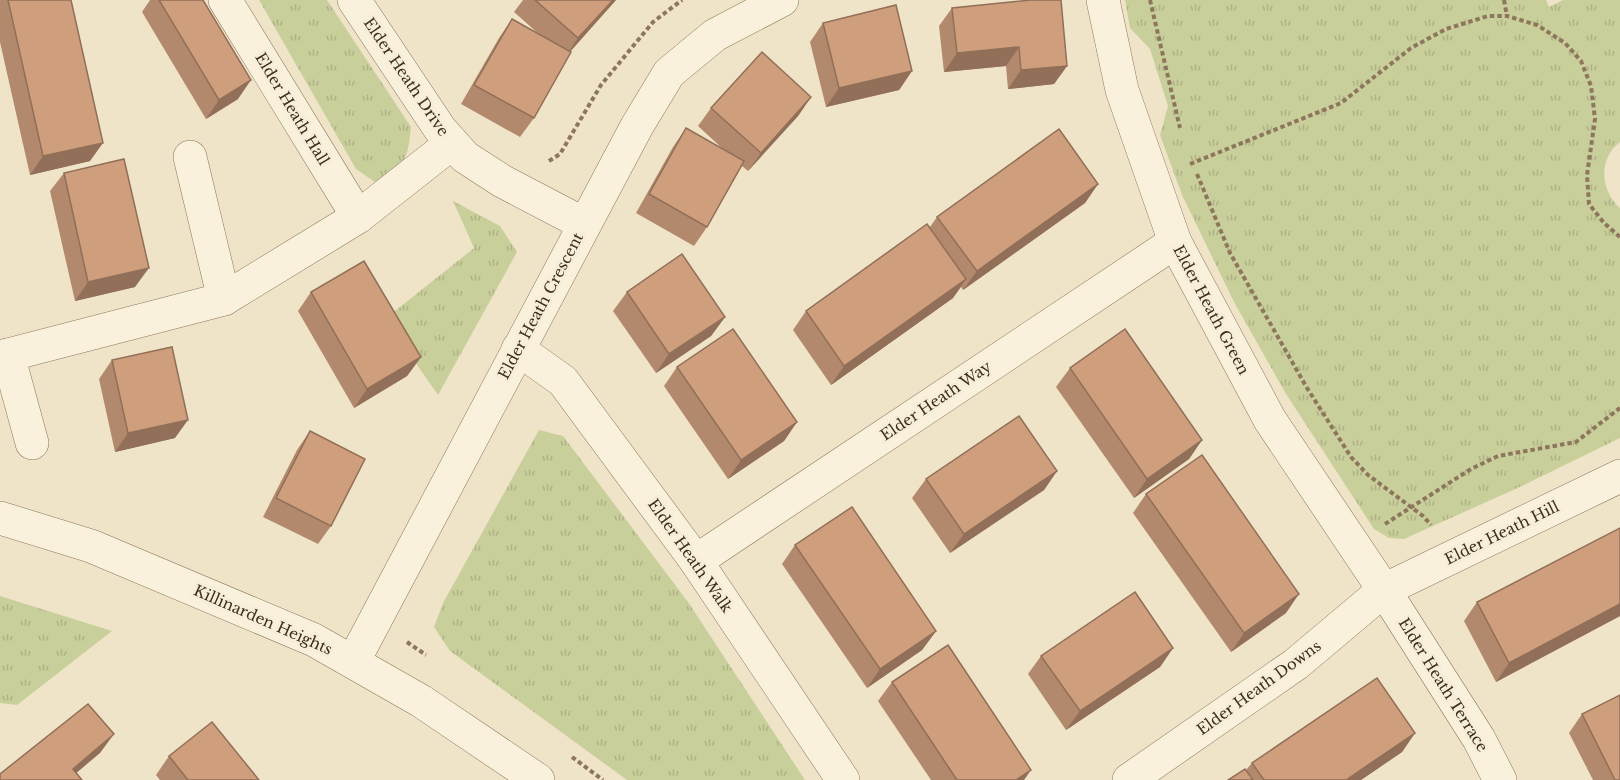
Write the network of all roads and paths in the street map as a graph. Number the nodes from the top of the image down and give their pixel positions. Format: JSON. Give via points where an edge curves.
{"nodes":[{"id":1,"x":225,"y":0,"type":"edge"},
{"id":2,"x":354,"y":0,"type":"edge"},
{"id":3,"x":682,"y":0,"type":"edge"},
{"id":4,"x":782,"y":0,"type":"edge"},
{"id":5,"x":1103,"y":0,"type":"edge"},
{"id":6,"x":1150,"y":0,"type":"edge"},
{"id":7,"x":1504,"y":0,"type":"edge"},
{"id":8,"x":1507,"y":16,"type":"junction"},
{"id":9,"x":1182,"y":136,"type":"dead end"},
{"id":10,"x":452,"y":143,"type":"junction"},
{"id":11,"x":1189,"y":154,"type":"dead end"},
{"id":12,"x":190,"y":157,"type":"dead end"},
{"id":13,"x":545,"y":163,"type":"dead end"},
{"id":14,"x":1192,"y":163,"type":"junction"},
{"id":15,"x":1181,"y":167,"type":"dead end"},
{"id":16,"x":358,"y":217,"type":"junction"},
{"id":17,"x":584,"y":224,"type":"junction"},
{"id":18,"x":1620,"y":237,"type":"edge"},
{"id":19,"x":1175,"y":242,"type":"junction"},
{"id":20,"x":224,"y":299,"type":"junction"},
{"id":21,"x":518,"y":349,"type":"junction"},
{"id":22,"x":4,"y":356,"type":"edge"},
{"id":23,"x":1620,"y":408,"type":"edge"},
{"id":24,"x":32,"y":443,"type":"dead end"},
{"id":25,"x":1620,"y":476,"type":"edge"},
{"id":26,"x":1411,"y":508,"type":"junction"},
{"id":27,"x":0,"y":518,"type":"edge"},
{"id":28,"x":1380,"y":527,"type":"dead end"},
{"id":29,"x":1434,"y":529,"type":"dead end"},
{"id":30,"x":696,"y":561,"type":"junction"},
{"id":31,"x":1384,"y":590,"type":"junction"},
{"id":32,"x":353,"y":662,"type":"junction"},
{"id":33,"x":538,"y":780,"type":"edge"},
{"id":34,"x":843,"y":780,"type":"edge"},
{"id":35,"x":1129,"y":780,"type":"edge"},
{"id":36,"x":1500,"y":780,"type":"edge"}],
"edges":[{"from":1,"to":16,"type":"street","name":"Elder Heath Hall"},
{"from":2,"to":10,"type":"street","name":"Elder Heath Drive"},
{"from":3,"to":13,"type":"path","via":[[653,22],[601,85],[560,154]]},
{"from":4,"to":17,"type":"street","name":"Elder Heath Crescent","via":[[714,35],[669,73]]},
{"from":5,"to":19,"type":"street","name":"Elder Heath Green","via":[[1122,90]]},
{"from":6,"to":9,"type":"path"},
{"from":7,"to":8,"type":"path"},
{"from":8,"to":14,"type":"path","via":[[1488,16],[1446,28],[1411,48],[1341,103]]},
{"from":8,"to":18,"type":"path","via":[[1537,25],[1565,43],[1581,62],[1591,86],[1595,119],[1587,175],[1589,204]]},
{"from":10,"to":16,"type":"street"},
{"from":10,"to":17,"type":"street","name":"Elder Heath Drive","via":[[465,157],[502,181]]},
{"from":11,"to":14,"type":"path"},
{"from":12,"to":20,"type":"street"},
{"from":14,"to":15,"type":"path"},
{"from":14,"to":26,"type":"path","via":[[1230,253],[1307,388],[1351,457]]},
{"from":16,"to":20,"type":"street"},
{"from":17,"to":21,"type":"street","name":"Elder Heath Crescent"},
{"from":19,"to":30,"type":"street","name":"Elder Heath Way"},
{"from":19,"to":31,"type":"street","name":"Elder Heath Green","via":[[1270,420]]},
{"from":20,"to":22,"type":"street"},
{"from":21,"to":30,"type":"street","name":"Elder Heath Walk","via":[[563,381]]},
{"from":21,"to":32,"type":"street","name":"Elder Heath Crescent"},
{"from":22,"to":24,"type":"street"},
{"from":23,"to":26,"type":"path","via":[[1576,442],[1498,456]]},
{"from":25,"to":31,"type":"street","name":"Elder Heath Hill"},
{"from":26,"to":28,"type":"path"},
{"from":26,"to":29,"type":"path"},
{"from":27,"to":32,"type":"street","name":"Killinarden Heights","via":[[91,546],[314,640]]},
{"from":30,"to":34,"type":"street","name":"Elder Heath Walk"},
{"from":31,"to":35,"type":"street","name":"Elder Heath Downs","via":[[1296,664]]},
{"from":31,"to":36,"type":"street","name":"Elder Heath Terrace","via":[[1479,739]]},
{"from":32,"to":33,"type":"street","name":"Killinarden Heights","via":[[421,701]]}]}
